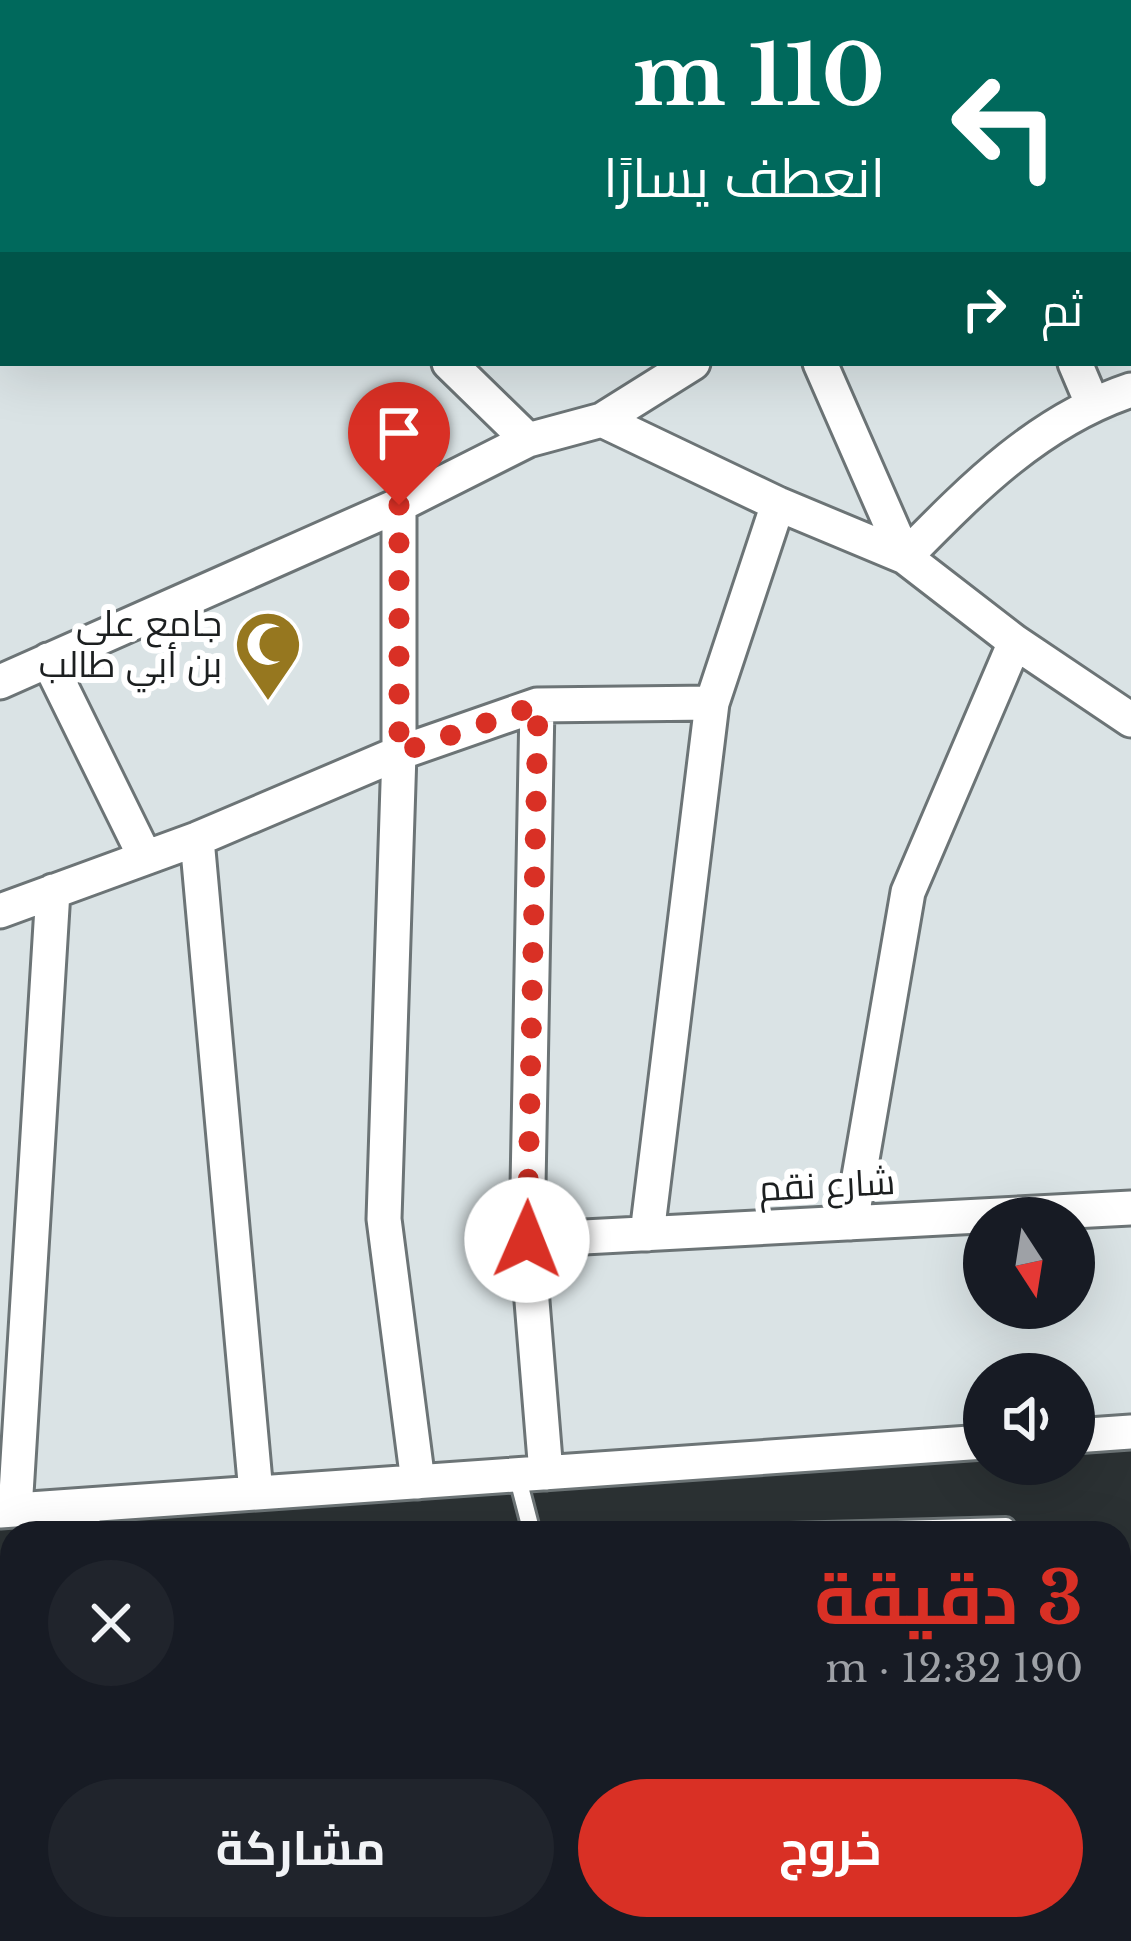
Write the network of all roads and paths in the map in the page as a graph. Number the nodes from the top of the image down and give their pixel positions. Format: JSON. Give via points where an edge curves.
{"nodes":[{"id":1,"x":452,"y":366,"type":"edge"},
{"id":2,"x":688,"y":366,"type":"edge"},
{"id":3,"x":821,"y":366,"type":"edge"},
{"id":4,"x":1077,"y":366,"type":"edge"},
{"id":5,"x":1131,"y":390,"type":"edge"},
{"id":6,"x":1092,"y":403,"type":"junction"},
{"id":7,"x":602,"y":420,"type":"junction"},
{"id":8,"x":528,"y":440,"type":"junction"},
{"id":9,"x":778,"y":504,"type":"junction"},
{"id":10,"x":399,"y":505,"type":"junction"},
{"id":11,"x":905,"y":557,"type":"junction"},
{"id":12,"x":1015,"y":642,"type":"junction"},
{"id":13,"x":48,"y":660,"type":"junction"},
{"id":14,"x":0,"y":682,"type":"edge"},
{"id":15,"x":712,"y":703,"type":"junction"},
{"id":16,"x":538,"y":705,"type":"junction"},
{"id":17,"x":1131,"y":720,"type":"edge"},
{"id":18,"x":399,"y":753,"type":"junction"},
{"id":19,"x":197,"y":839,"type":"junction"},
{"id":20,"x":145,"y":857,"type":"junction"},
{"id":21,"x":53,"y":892,"type":"junction"},
{"id":22,"x":0,"y":911,"type":"edge"},
{"id":23,"x":1131,"y":1208,"type":"edge"},
{"id":24,"x":851,"y":1223,"type":"junction"},
{"id":25,"x":647,"y":1234,"type":"junction"},
{"id":26,"x":527,"y":1240,"type":"junction"},
{"id":27,"x":1131,"y":1432,"type":"edge"},
{"id":28,"x":1095,"y":1435,"type":"edge"},
{"id":29,"x":963,"y":1443,"type":"edge"},
{"id":30,"x":532,"y":1474,"type":"junction"},
{"id":31,"x":418,"y":1482,"type":"junction"},
{"id":32,"x":256,"y":1493,"type":"junction"},
{"id":33,"x":8,"y":1511,"type":"edge"},
{"id":34,"x":91,"y":1519,"type":"edge"},
{"id":35,"x":532,"y":1521,"type":"edge"}],
"edges":[{"from":1,"to":8,"type":"street"},
{"from":2,"to":7,"type":"street"},
{"from":3,"to":11,"type":"street"},
{"from":4,"to":6,"type":"street"},
{"from":5,"to":6,"type":"street"},
{"from":6,"to":11,"type":"street","via":[[1023,446]]},
{"from":7,"to":8,"type":"street"},
{"from":7,"to":9,"type":"street"},
{"from":8,"to":10,"type":"street"},
{"from":9,"to":11,"type":"street"},
{"from":9,"to":15,"type":"street"},
{"from":10,"to":13,"type":"street"},
{"from":10,"to":18,"type":"street"},
{"from":11,"to":12,"type":"street"},
{"from":12,"to":17,"type":"street"},
{"from":12,"to":24,"type":"street","via":[[908,892]]},
{"from":13,"to":14,"type":"street"},
{"from":13,"to":20,"type":"street"},
{"from":15,"to":16,"type":"street"},
{"from":15,"to":25,"type":"street"},
{"from":16,"to":18,"type":"street"},
{"from":16,"to":26,"type":"street"},
{"from":18,"to":19,"type":"street"},
{"from":18,"to":31,"type":"street","via":[[384,1220]]},
{"from":19,"to":20,"type":"street"},
{"from":19,"to":32,"type":"street"},
{"from":20,"to":21,"type":"street"},
{"from":21,"to":22,"type":"street"},
{"from":21,"to":33,"type":"street"},
{"from":23,"to":24,"type":"street","name":"شارع نقم"},
{"from":24,"to":25,"type":"street","name":"شارع نقم"},
{"from":25,"to":26,"type":"street","name":"شارع نقم"},
{"from":26,"to":30,"type":"street"},
{"from":27,"to":28,"type":"street"},
{"from":29,"to":30,"type":"street"},
{"from":30,"to":31,"type":"street"},
{"from":30,"to":35,"type":"lane"},
{"from":31,"to":32,"type":"street"},
{"from":32,"to":34,"type":"street"},
{"from":33,"to":34,"type":"street"}]}
